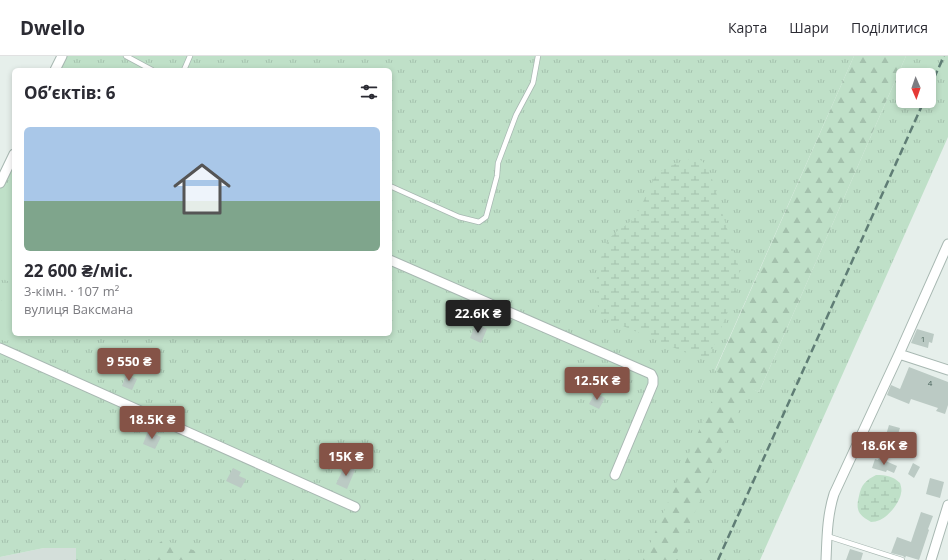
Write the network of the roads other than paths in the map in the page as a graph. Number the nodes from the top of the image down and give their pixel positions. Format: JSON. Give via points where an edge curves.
{"nodes":[{"id":1,"x":62,"y":56,"type":"edge"},
{"id":2,"x":126,"y":56,"type":"edge"},
{"id":3,"x":190,"y":56,"type":"edge"},
{"id":4,"x":538,"y":56,"type":"edge"},
{"id":5,"x":56,"y":68,"type":"edge"},
{"id":6,"x":148,"y":68,"type":"edge"},
{"id":7,"x":185,"y":68,"type":"edge"},
{"id":8,"x":12,"y":158,"type":"edge"},
{"id":9,"x":0,"y":183,"type":"edge"},
{"id":10,"x":392,"y":187,"type":"edge"},
{"id":11,"x":948,"y":244,"type":"edge"},
{"id":12,"x":392,"y":261,"type":"edge"},
{"id":13,"x":0,"y":348,"type":"edge"},
{"id":14,"x":899,"y":354,"type":"junction"},
{"id":15,"x":948,"y":370,"type":"edge"},
{"id":16,"x":615,"y":474,"type":"dead end"},
{"id":17,"x":948,"y":505,"type":"edge"},
{"id":18,"x":355,"y":507,"type":"dead end"},
{"id":19,"x":827,"y":536,"type":"junction"},
{"id":20,"x":826,"y":560,"type":"edge"},
{"id":21,"x":902,"y":560,"type":"edge"},
{"id":22,"x":931,"y":560,"type":"edge"}],
"edges":[{"from":1,"to":5,"type":"street"},
{"from":2,"to":6,"type":"lane"},
{"from":3,"to":7,"type":"lane"},
{"from":4,"to":10,"type":"lane","via":[[533,83],[516,115],[498,163],[486,217],[479,222],[459,217]]},
{"from":8,"to":9,"type":"street"},
{"from":11,"to":14,"type":"street"},
{"from":12,"to":16,"type":"street","via":[[651,374],[653,384]]},
{"from":13,"to":18,"type":"street"},
{"from":14,"to":15,"type":"street"},
{"from":14,"to":19,"type":"street","via":[[834,494]]},
{"from":17,"to":22,"type":"street"},
{"from":19,"to":20,"type":"street"},
{"from":19,"to":21,"type":"lane"}]}
